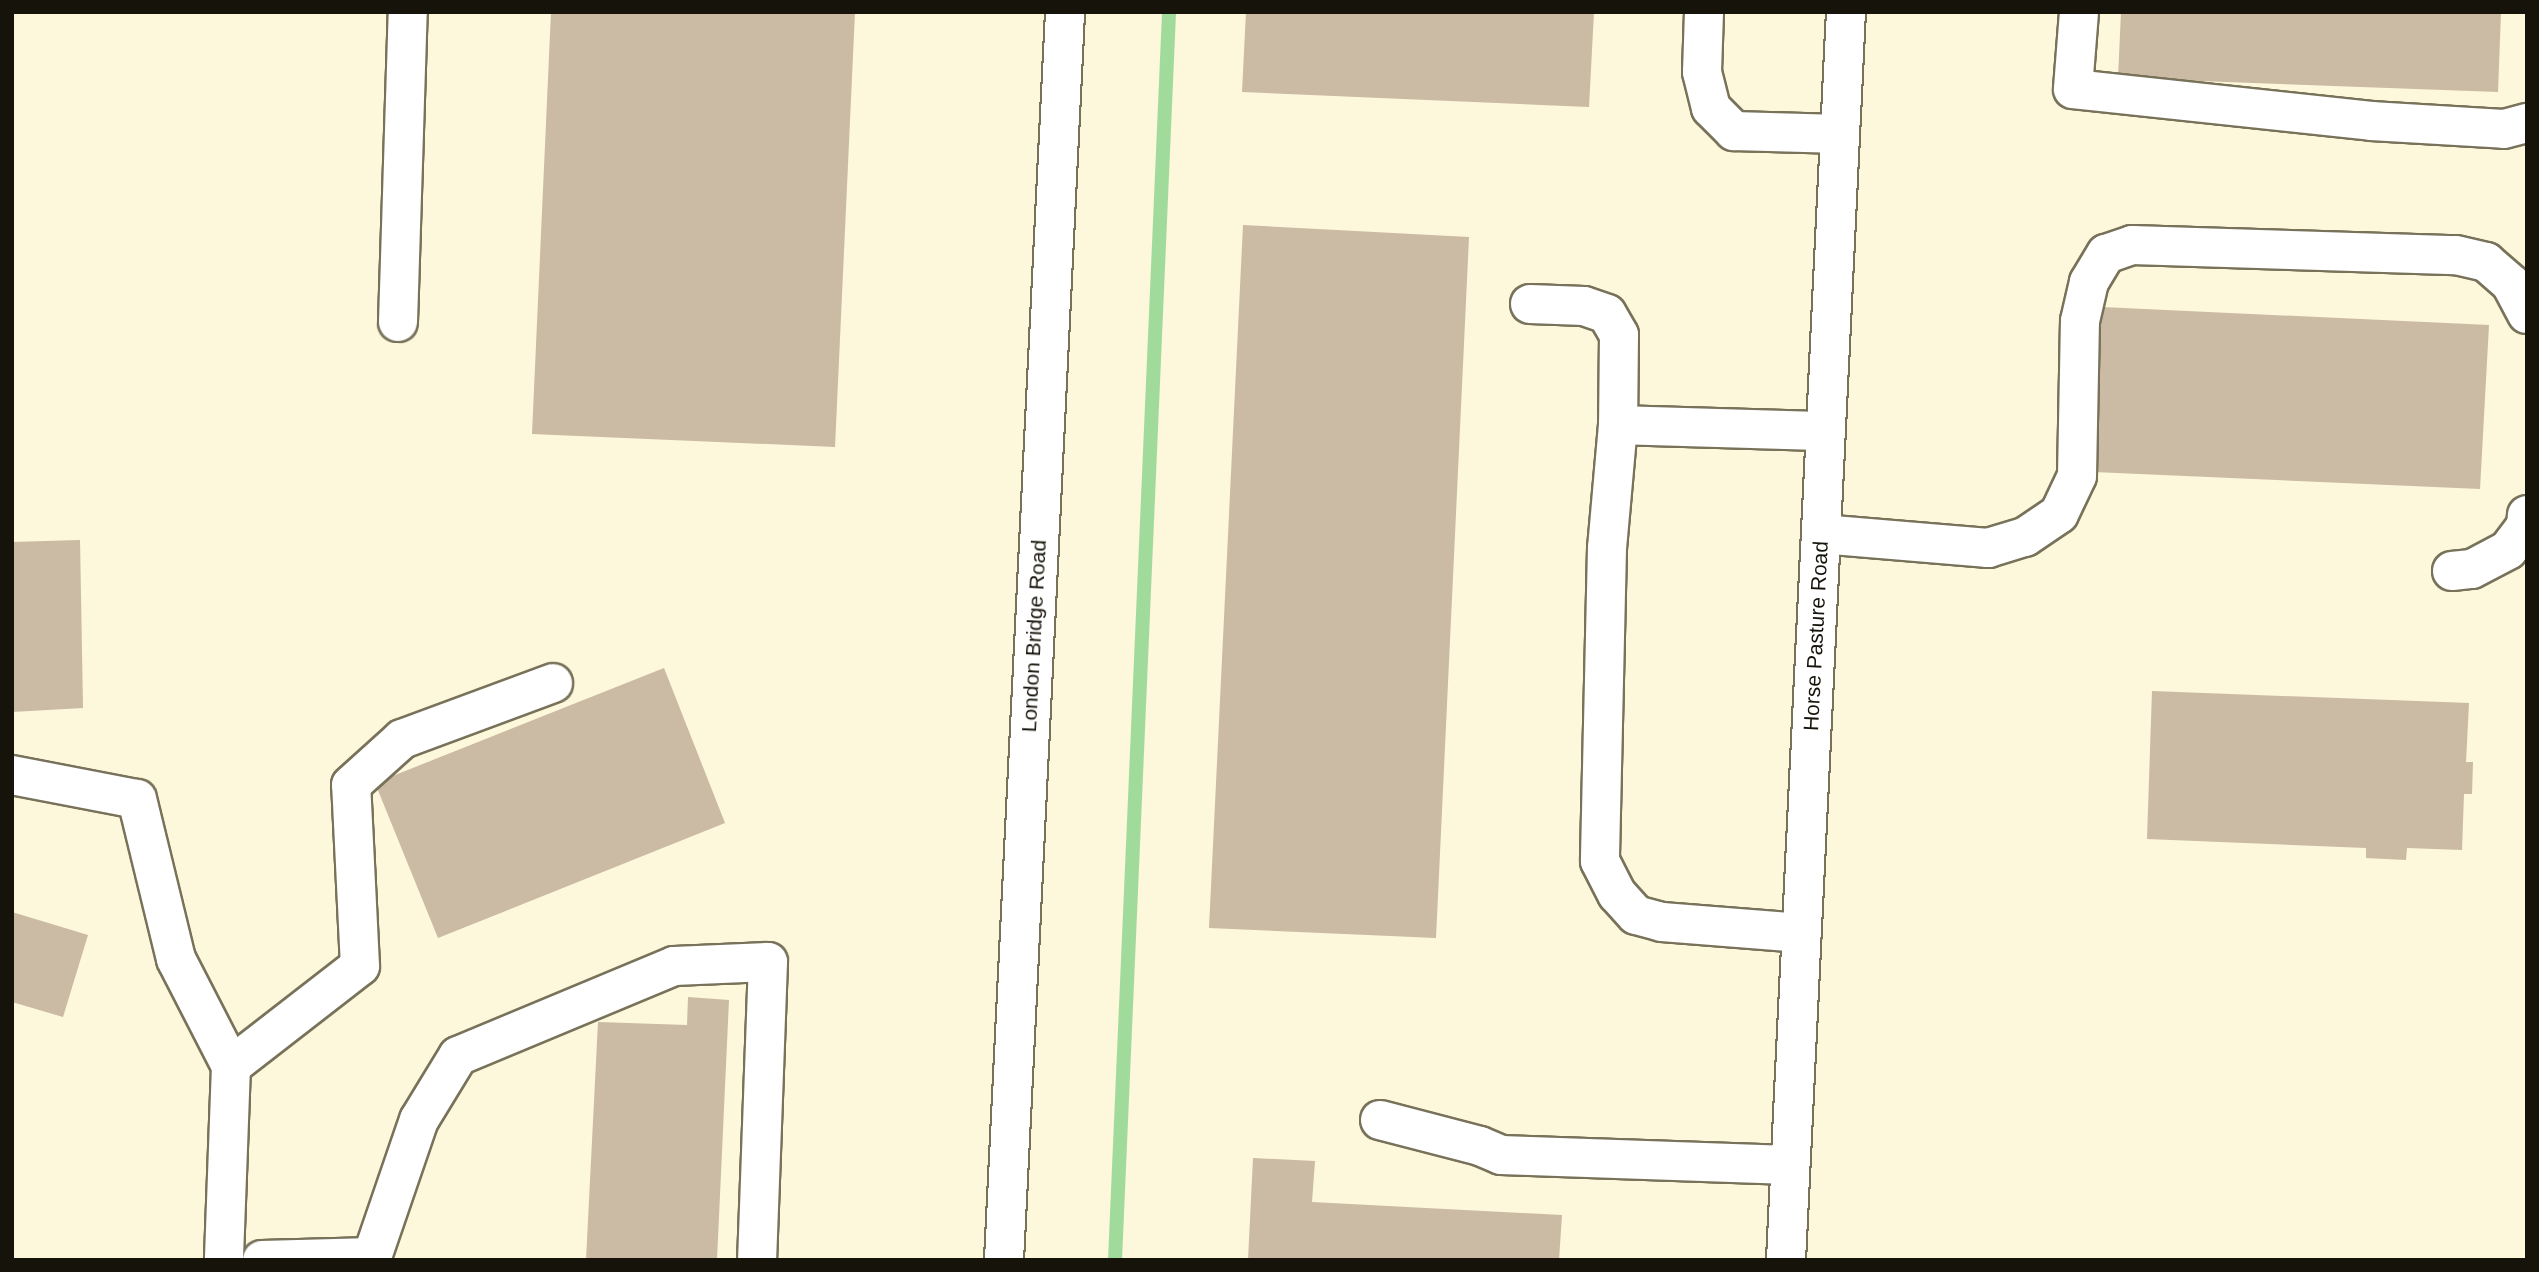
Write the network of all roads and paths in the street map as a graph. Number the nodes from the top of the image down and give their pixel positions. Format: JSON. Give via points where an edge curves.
{"nodes":[{"id":1,"x":408,"y":12,"type":"edge"},
{"id":2,"x":1065,"y":12,"type":"edge"},
{"id":3,"x":1704,"y":12,"type":"edge"},
{"id":4,"x":1846,"y":12,"type":"edge"},
{"id":5,"x":2079,"y":12,"type":"edge"},
{"id":6,"x":2527,"y":123,"type":"edge"},
{"id":7,"x":1840,"y":134,"type":"junction"},
{"id":8,"x":1530,"y":304,"type":"dead end"},
{"id":9,"x":2527,"y":314,"type":"edge"},
{"id":10,"x":398,"y":322,"type":"dead end"},
{"id":11,"x":1618,"y":425,"type":"junction"},
{"id":12,"x":1826,"y":431,"type":"junction"},
{"id":13,"x":2527,"y":515,"type":"edge"},
{"id":14,"x":1821,"y":534,"type":"junction"},
{"id":15,"x":2452,"y":570,"type":"dead end"},
{"id":16,"x":554,"y":683,"type":"dead end"},
{"id":17,"x":12,"y":775,"type":"edge"},
{"id":18,"x":1802,"y":933,"type":"junction"},
{"id":19,"x":231,"y":1066,"type":"junction"},
{"id":20,"x":1380,"y":1121,"type":"dead end"},
{"id":21,"x":1790,"y":1165,"type":"junction"},
{"id":22,"x":373,"y":1259,"type":"edge"},
{"id":23,"x":224,"y":1260,"type":"edge"},
{"id":24,"x":262,"y":1260,"type":"edge"},
{"id":25,"x":757,"y":1260,"type":"edge"},
{"id":26,"x":1004,"y":1260,"type":"edge"},
{"id":27,"x":1786,"y":1260,"type":"edge"}],
"edges":[{"from":1,"to":10,"type":"street"},
{"from":2,"to":26,"type":"street","name":"London Bridge Road"},
{"from":3,"to":7,"type":"street","via":[[1702,72],[1711,108],[1734,131]]},
{"from":4,"to":7,"type":"street","name":"Horse Pasture Road"},
{"from":5,"to":6,"type":"street","via":[[2073,89],[2371,121],[2504,130]]},
{"from":7,"to":12,"type":"street","name":"Horse Pasture Road"},
{"from":8,"to":11,"type":"street","via":[[1584,306],[1607,314],[1619,335]]},
{"from":9,"to":14,"type":"street","via":[[2511,284],[2486,262],[2456,255],[2132,245],[2106,254],[2089,282],[2080,321],[2077,477],[2059,514],[2025,537],[1988,548]]},
{"from":11,"to":12,"type":"street"},
{"from":11,"to":18,"type":"street","via":[[1607,548],[1600,861],[1617,894],[1636,915],[1662,922]]},
{"from":12,"to":14,"type":"street","name":"Horse Pasture Road"},
{"from":13,"to":15,"type":"street","via":[[2526,526],[2508,550],[2472,569]]},
{"from":14,"to":18,"type":"street","name":"Horse Pasture Road"},
{"from":16,"to":19,"type":"street","via":[[402,739],[351,785],[360,966]]},
{"from":17,"to":19,"type":"street","via":[[137,799],[176,959]]},
{"from":18,"to":21,"type":"street","name":"Horse Pasture Road"},
{"from":19,"to":23,"type":"street"},
{"from":20,"to":21,"type":"street","via":[[1501,1155]]},
{"from":21,"to":27,"type":"street","name":"Horse Pasture Road"},
{"from":22,"to":24,"type":"street"},
{"from":22,"to":25,"type":"street","via":[[419,1120],[458,1056],[674,966],[768,962]]}]}
